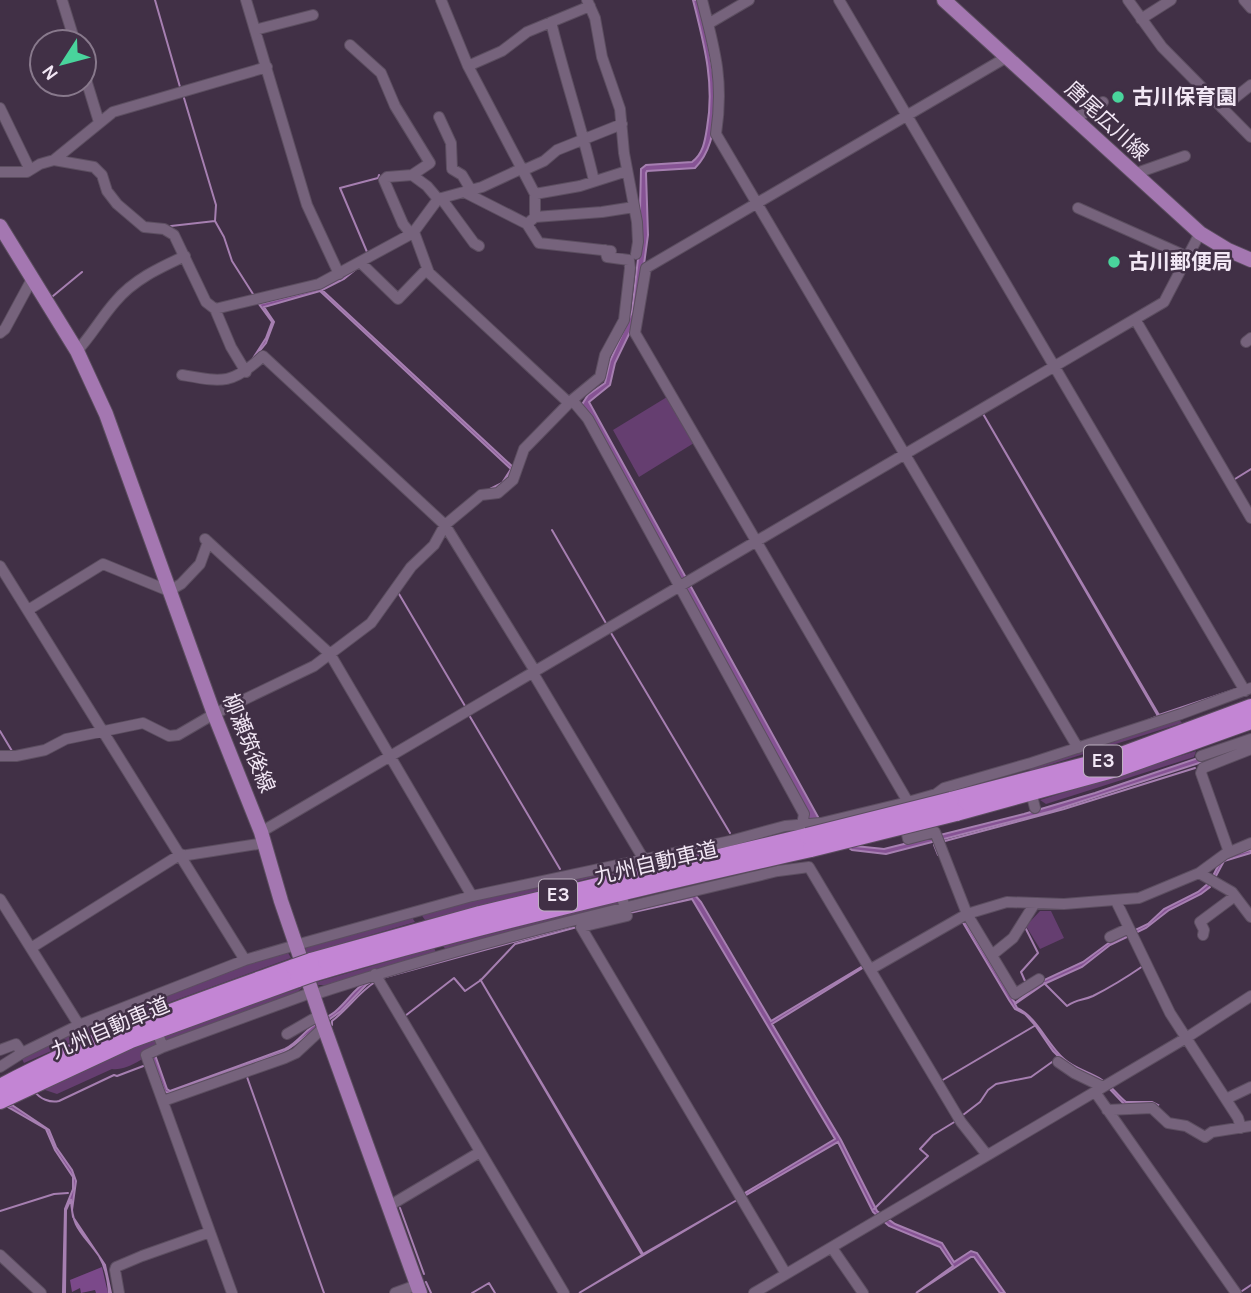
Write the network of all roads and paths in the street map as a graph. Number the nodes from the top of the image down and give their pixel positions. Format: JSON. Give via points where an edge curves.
{"nodes":[{"id":1,"x":62,"y":0,"type":"edge"},
{"id":2,"x":246,"y":0,"type":"edge"},
{"id":3,"x":441,"y":0,"type":"edge"},
{"id":4,"x":702,"y":0,"type":"edge"},
{"id":5,"x":749,"y":0,"type":"edge"},
{"id":6,"x":839,"y":0,"type":"edge"},
{"id":7,"x":944,"y":0,"type":"edge"},
{"id":8,"x":1128,"y":0,"type":"edge"},
{"id":9,"x":1171,"y":0,"type":"edge"},
{"id":10,"x":1244,"y":0,"type":"edge"},
{"id":11,"x":588,"y":3,"type":"edge"},
{"id":12,"x":1251,"y":8,"type":"edge"},
{"id":13,"x":313,"y":15,"type":"dead end"},
{"id":14,"x":1141,"y":19,"type":"junction"},
{"id":15,"x":551,"y":22,"type":"junction"},
{"id":16,"x":708,"y":24,"type":"junction"},
{"id":17,"x":71,"y":28,"type":"edge"},
{"id":18,"x":255,"y":30,"type":"junction"},
{"id":19,"x":350,"y":45,"type":"dead end"},
{"id":20,"x":1007,"y":57,"type":"junction"},
{"id":21,"x":468,"y":66,"type":"junction"},
{"id":22,"x":267,"y":67,"type":"junction"},
{"id":23,"x":1251,"y":85,"type":"edge"},
{"id":24,"x":92,"y":98,"type":"edge"},
{"id":25,"x":1103,"y":102,"type":"dead end"},
{"id":26,"x":0,"y":107,"type":"edge"},
{"id":27,"x":1222,"y":108,"type":"junction"},
{"id":28,"x":908,"y":115,"type":"junction"},
{"id":29,"x":439,"y":117,"type":"dead end"},
{"id":30,"x":1074,"y":119,"type":"junction"},
{"id":31,"x":99,"y":122,"type":"junction"},
{"id":32,"x":622,"y":124,"type":"junction"},
{"id":33,"x":1251,"y":136,"type":"edge"},
{"id":34,"x":584,"y":138,"type":"junction"},
{"id":35,"x":1185,"y":156,"type":"dead end"},
{"id":36,"x":54,"y":160,"type":"junction"},
{"id":37,"x":523,"y":169,"type":"junction"},
{"id":38,"x":30,"y":170,"type":"junction"},
{"id":39,"x":627,"y":171,"type":"junction"},
{"id":40,"x":0,"y":172,"type":"edge"},
{"id":41,"x":1134,"y":174,"type":"junction"},
{"id":42,"x":412,"y":175,"type":"junction"},
{"id":43,"x":594,"y":181,"type":"junction"},
{"id":44,"x":468,"y":191,"type":"junction"},
{"id":45,"x":535,"y":194,"type":"junction"},
{"id":46,"x":440,"y":198,"type":"junction"},
{"id":47,"x":758,"y":204,"type":"junction"},
{"id":48,"x":634,"y":207,"type":"junction"},
{"id":49,"x":1077,"y":208,"type":"dead end"},
{"id":50,"x":531,"y":221,"type":"junction"},
{"id":51,"x":0,"y":226,"type":"edge"},
{"id":52,"x":412,"y":233,"type":"junction"},
{"id":53,"x":1200,"y":233,"type":"junction"},
{"id":54,"x":479,"y":246,"type":"dead end"},
{"id":55,"x":605,"y":250,"type":"junction"},
{"id":56,"x":636,"y":254,"type":"junction"},
{"id":57,"x":185,"y":256,"type":"junction"},
{"id":58,"x":1188,"y":257,"type":"junction"},
{"id":59,"x":662,"y":260,"type":"junction"},
{"id":60,"x":1251,"y":260,"type":"edge"},
{"id":61,"x":360,"y":262,"type":"junction"},
{"id":62,"x":429,"y":273,"type":"junction"},
{"id":63,"x":339,"y":274,"type":"junction"},
{"id":64,"x":32,"y":279,"type":"junction"},
{"id":65,"x":215,"y":309,"type":"junction"},
{"id":66,"x":1135,"y":320,"type":"junction"},
{"id":67,"x":0,"y":333,"type":"edge"},
{"id":68,"x":77,"y":351,"type":"junction"},
{"id":69,"x":1055,"y":366,"type":"junction"},
{"id":70,"x":246,"y":372,"type":"junction"},
{"id":71,"x":182,"y":375,"type":"dead end"},
{"id":72,"x":571,"y":402,"type":"junction"},
{"id":73,"x":905,"y":454,"type":"junction"},
{"id":74,"x":1251,"y":518,"type":"edge"},
{"id":75,"x":445,"y":525,"type":"junction"},
{"id":76,"x":755,"y":542,"type":"junction"},
{"id":77,"x":0,"y":566,"type":"edge"},
{"id":78,"x":680,"y":587,"type":"junction"},
{"id":79,"x":169,"y":591,"type":"junction"},
{"id":80,"x":27,"y":610,"type":"junction"},
{"id":81,"x":330,"y":654,"type":"junction"},
{"id":82,"x":534,"y":672,"type":"junction"},
{"id":83,"x":1248,"y":689,"type":"edge"},
{"id":84,"x":1251,"y":707,"type":"edge"},
{"id":85,"x":214,"y":714,"type":"junction"},
{"id":86,"x":1251,"y":721,"type":"edge"},
{"id":87,"x":104,"y":733,"type":"junction"},
{"id":88,"x":1251,"y":739,"type":"edge"},
{"id":89,"x":1077,"y":748,"type":"junction"},
{"id":90,"x":1251,"y":749,"type":"edge"},
{"id":91,"x":0,"y":756,"type":"edge"},
{"id":92,"x":391,"y":756,"type":"junction"},
{"id":93,"x":1201,"y":756,"type":"dead end"},
{"id":94,"x":904,"y":803,"type":"junction"},
{"id":95,"x":954,"y":807,"type":"junction"},
{"id":96,"x":807,"y":837,"type":"junction"},
{"id":97,"x":262,"y":838,"type":"junction"},
{"id":98,"x":1251,"y":843,"type":"edge"},
{"id":99,"x":1229,"y":852,"type":"junction"},
{"id":100,"x":181,"y":855,"type":"junction"},
{"id":101,"x":643,"y":858,"type":"junction"},
{"id":102,"x":1199,"y":873,"type":"junction"},
{"id":103,"x":472,"y":896,"type":"junction"},
{"id":104,"x":1236,"y":896,"type":"junction"},
{"id":105,"x":0,"y":900,"type":"edge"},
{"id":106,"x":1115,"y":901,"type":"junction"},
{"id":107,"x":624,"y":903,"type":"junction"},
{"id":108,"x":1035,"y":903,"type":"junction"},
{"id":109,"x":967,"y":914,"type":"junction"},
{"id":110,"x":1251,"y":917,"type":"edge"},
{"id":111,"x":1127,"y":929,"type":"junction"},
{"id":112,"x":1203,"y":935,"type":"dead end"},
{"id":113,"x":1110,"y":937,"type":"dead end"},
{"id":114,"x":296,"y":945,"type":"junction"},
{"id":115,"x":31,"y":948,"type":"junction"},
{"id":116,"x":992,"y":955,"type":"junction"},
{"id":117,"x":245,"y":960,"type":"junction"},
{"id":118,"x":871,"y":969,"type":"junction"},
{"id":119,"x":377,"y":976,"type":"junction"},
{"id":120,"x":1039,"y":979,"type":"dead end"},
{"id":121,"x":313,"y":993,"type":"junction"},
{"id":122,"x":1251,"y":996,"type":"edge"},
{"id":123,"x":135,"y":1002,"type":"junction"},
{"id":124,"x":142,"y":1013,"type":"dead end"},
{"id":125,"x":322,"y":1021,"type":"junction"},
{"id":126,"x":79,"y":1025,"type":"junction"},
{"id":127,"x":287,"y":1034,"type":"dead end"},
{"id":128,"x":1186,"y":1038,"type":"junction"},
{"id":129,"x":0,"y":1050,"type":"edge"},
{"id":130,"x":22,"y":1053,"type":"junction"},
{"id":131,"x":1058,"y":1062,"type":"dead end"},
{"id":132,"x":0,"y":1067,"type":"edge"},
{"id":133,"x":42,"y":1073,"type":"junction"},
{"id":134,"x":0,"y":1087,"type":"edge"},
{"id":135,"x":1251,"y":1087,"type":"edge"},
{"id":136,"x":1099,"y":1089,"type":"junction"},
{"id":137,"x":1226,"y":1099,"type":"junction"},
{"id":138,"x":0,"y":1101,"type":"edge"},
{"id":139,"x":163,"y":1101,"type":"junction"},
{"id":140,"x":1107,"y":1110,"type":"junction"},
{"id":141,"x":1246,"y":1127,"type":"edge"},
{"id":142,"x":480,"y":1152,"type":"junction"},
{"id":143,"x":987,"y":1155,"type":"junction"},
{"id":144,"x":389,"y":1206,"type":"junction"},
{"id":145,"x":210,"y":1232,"type":"junction"},
{"id":146,"x":831,"y":1248,"type":"junction"},
{"id":147,"x":0,"y":1255,"type":"edge"},
{"id":148,"x":786,"y":1274,"type":"junction"},
{"id":149,"x":419,"y":1289,"type":"edge"},
{"id":150,"x":41,"y":1293,"type":"edge"},
{"id":151,"x":119,"y":1293,"type":"edge"},
{"id":152,"x":232,"y":1293,"type":"edge"},
{"id":153,"x":395,"y":1293,"type":"edge"},
{"id":154,"x":564,"y":1293,"type":"edge"},
{"id":155,"x":754,"y":1293,"type":"edge"},
{"id":156,"x":863,"y":1293,"type":"edge"},
{"id":157,"x":1236,"y":1293,"type":"edge"}],
"edges":[{"from":1,"to":17,"type":"street"},
{"from":2,"to":18,"type":"street"},
{"from":3,"to":21,"type":"street"},
{"from":4,"to":16,"type":"street"},
{"from":5,"to":16,"type":"street"},
{"from":6,"to":28,"type":"street"},
{"from":7,"to":20,"type":"main road","name":"唐尾広川線"},
{"from":8,"to":14,"type":"street"},
{"from":9,"to":14,"type":"street"},
{"from":10,"to":12,"type":"street"},
{"from":11,"to":15,"type":"street"},
{"from":11,"to":32,"type":"street"},
{"from":13,"to":18,"type":"street"},
{"from":14,"to":27,"type":"street"},
{"from":15,"to":21,"type":"street"},
{"from":15,"to":34,"type":"street"},
{"from":16,"to":47,"type":"street","via":[[720,82],[716,134]]},
{"from":18,"to":22,"type":"street"},
{"from":19,"to":42,"type":"street","via":[[381,73],[430,163]]},
{"from":20,"to":28,"type":"street"},
{"from":20,"to":30,"type":"main road","name":"唐尾広川線"},
{"from":21,"to":37,"type":"street"},
{"from":22,"to":31,"type":"street","via":[[113,112]]},
{"from":22,"to":63,"type":"street","via":[[307,205]]},
{"from":23,"to":27,"type":"street"},
{"from":24,"to":31,"type":"street"},
{"from":25,"to":30,"type":"street"},
{"from":26,"to":38,"type":"street"},
{"from":27,"to":33,"type":"street"},
{"from":28,"to":47,"type":"street"},
{"from":28,"to":69,"type":"street"},
{"from":29,"to":44,"type":"street","via":[[451,143],[452,169],[462,175]]},
{"from":30,"to":41,"type":"main road","name":"唐尾広川線"},
{"from":31,"to":36,"type":"street"},
{"from":32,"to":34,"type":"street"},
{"from":32,"to":39,"type":"street"},
{"from":34,"to":37,"type":"street"},
{"from":34,"to":43,"type":"street"},
{"from":35,"to":41,"type":"street"},
{"from":36,"to":38,"type":"street"},
{"from":36,"to":57,"type":"street","via":[[94,167],[117,204],[144,227],[174,235]]},
{"from":37,"to":44,"type":"street"},
{"from":37,"to":45,"type":"street"},
{"from":38,"to":40,"type":"street"},
{"from":39,"to":43,"type":"street"},
{"from":39,"to":48,"type":"street"},
{"from":41,"to":53,"type":"main road","name":"唐尾広川線"},
{"from":42,"to":46,"type":"street"},
{"from":42,"to":52,"type":"street","via":[[384,180],[403,224]]},
{"from":43,"to":45,"type":"street"},
{"from":44,"to":46,"type":"street"},
{"from":44,"to":50,"type":"street"},
{"from":45,"to":50,"type":"street"},
{"from":46,"to":52,"type":"street"},
{"from":46,"to":54,"type":"street"},
{"from":47,"to":59,"type":"street"},
{"from":47,"to":73,"type":"street"},
{"from":48,"to":50,"type":"street"},
{"from":48,"to":56,"type":"street"},
{"from":49,"to":58,"type":"street"},
{"from":50,"to":55,"type":"street","via":[[538,243]]},
{"from":51,"to":64,"type":"main road","name":"柳瀬筑後線"},
{"from":52,"to":61,"type":"street"},
{"from":52,"to":62,"type":"street"},
{"from":53,"to":58,"type":"street"},
{"from":53,"to":60,"type":"main road","name":"唐尾広川線"},
{"from":55,"to":56,"type":"street"},
{"from":55,"to":72,"type":"street","via":[[607,257],[629,260],[624,320],[605,355],[600,377]]},
{"from":56,"to":59,"type":"street"},
{"from":57,"to":65,"type":"street","via":[[206,302]]},
{"from":57,"to":68,"type":"street","via":[[132,286]]},
{"from":58,"to":66,"type":"street","via":[[1164,302]]},
{"from":59,"to":76,"type":"street","via":[[646,268],[635,333]]},
{"from":61,"to":62,"type":"street","via":[[398,299],[426,270]]},
{"from":61,"to":63,"type":"street"},
{"from":62,"to":72,"type":"street"},
{"from":63,"to":65,"type":"street","via":[[319,284]]},
{"from":64,"to":67,"type":"street"},
{"from":64,"to":68,"type":"main road","name":"柳瀬筑後線"},
{"from":65,"to":70,"type":"street"},
{"from":66,"to":69,"type":"street"},
{"from":66,"to":74,"type":"street"},
{"from":68,"to":79,"type":"main road","name":"柳瀬筑後線","via":[[106,414]]},
{"from":69,"to":73,"type":"street"},
{"from":69,"to":83,"type":"street"},
{"from":70,"to":71,"type":"street","via":[[215,381]]},
{"from":70,"to":75,"type":"street","via":[[263,356]]},
{"from":72,"to":75,"type":"street","via":[[524,449],[513,480],[498,493],[481,495]]},
{"from":72,"to":78,"type":"street","via":[[588,419]]},
{"from":73,"to":76,"type":"street"},
{"from":73,"to":89,"type":"street"},
{"from":75,"to":81,"type":"street","via":[[370,623]]},
{"from":75,"to":82,"type":"street"},
{"from":76,"to":78,"type":"street"},
{"from":76,"to":94,"type":"street"},
{"from":77,"to":80,"type":"street"},
{"from":78,"to":82,"type":"street"},
{"from":78,"to":96,"type":"street","via":[[804,814]]},
{"from":79,"to":80,"type":"street","via":[[103,564]]},
{"from":79,"to":81,"type":"street","via":[[200,564],[207,541]]},
{"from":79,"to":85,"type":"main road","name":"柳瀬筑後線"},
{"from":80,"to":87,"type":"street"},
{"from":81,"to":85,"type":"street"},
{"from":81,"to":92,"type":"street"},
{"from":82,"to":92,"type":"street"},
{"from":82,"to":101,"type":"street"},
{"from":83,"to":89,"type":"street"},
{"from":84,"to":95,"type":"highway","name":"九州自動車道","number":"E3","via":[[1116,757]]},
{"from":85,"to":87,"type":"street","via":[[178,735],[169,736],[143,723]]},
{"from":85,"to":97,"type":"main road","name":"柳瀬筑後線"},
{"from":86,"to":95,"type":"highway","name":"九州自動車道","number":"E3","via":[[1120,768]]},
{"from":87,"to":91,"type":"street","via":[[66,739],[45,750]]},
{"from":87,"to":100,"type":"street"},
{"from":88,"to":93,"type":"street"},
{"from":89,"to":94,"type":"street","via":[[1027,768]]},
{"from":90,"to":99,"type":"street","via":[[1203,768],[1201,773]]},
{"from":92,"to":97,"type":"street"},
{"from":92,"to":103,"type":"street"},
{"from":94,"to":96,"type":"street","via":[[821,823]]},
{"from":94,"to":109,"type":"street","via":[[908,839],[935,832]]},
{"from":95,"to":96,"type":"highway","name":"九州自動車道","number":"E3","bridge":true},
{"from":96,"to":101,"type":"street","via":[[785,826]]},
{"from":96,"to":133,"type":"highway","name":"九州自動車道","number":"E3","bridge":true,"via":[[480,914],[167,1012]]},
{"from":97,"to":100,"type":"street"},
{"from":97,"to":114,"type":"main road","name":"柳瀬筑後線"},
{"from":98,"to":99,"type":"street"},
{"from":99,"to":102,"type":"street"},
{"from":100,"to":115,"type":"street"},
{"from":100,"to":117,"type":"street"},
{"from":101,"to":103,"type":"street","via":[[615,869]]},
{"from":102,"to":104,"type":"street"},
{"from":102,"to":106,"type":"street","via":[[1139,898]]},
{"from":103,"to":114,"type":"street","via":[[415,918]]},
{"from":104,"to":110,"type":"street"},
{"from":104,"to":112,"type":"street","via":[[1200,922]]},
{"from":105,"to":115,"type":"street"},
{"from":106,"to":108,"type":"street"},
{"from":106,"to":111,"type":"street"},
{"from":107,"to":118,"type":"street","via":[[809,867]]},
{"from":107,"to":119,"type":"street","via":[[438,951]]},
{"from":107,"to":148,"type":"street","via":[[627,916],[581,927]]},
{"from":108,"to":109,"type":"street","via":[[1007,902]]},
{"from":108,"to":116,"type":"street","via":[[1013,938]]},
{"from":109,"to":116,"type":"street"},
{"from":109,"to":118,"type":"street"},
{"from":111,"to":113,"type":"street"},
{"from":111,"to":128,"type":"street"},
{"from":114,"to":117,"type":"street"},
{"from":114,"to":121,"type":"main road","name":"柳瀬筑後線"},
{"from":115,"to":126,"type":"street"},
{"from":116,"to":120,"type":"street","via":[[1015,994]]},
{"from":117,"to":123,"type":"street"},
{"from":118,"to":143,"type":"street","via":[[961,1122]]},
{"from":119,"to":121,"type":"street"},
{"from":119,"to":142,"type":"street"},
{"from":121,"to":125,"type":"main road","name":"柳瀬筑後線"},
{"from":121,"to":139,"type":"street","via":[[161,1042],[146,1055]]},
{"from":122,"to":128,"type":"street"},
{"from":123,"to":124,"type":"street"},
{"from":123,"to":126,"type":"street"},
{"from":125,"to":127,"type":"street"},
{"from":125,"to":139,"type":"street","via":[[296,1053]]},
{"from":125,"to":144,"type":"main road","name":"柳瀬筑後線"},
{"from":126,"to":130,"type":"street"},
{"from":128,"to":136,"type":"street"},
{"from":128,"to":137,"type":"street"},
{"from":129,"to":130,"type":"street","via":[[16,1044]]},
{"from":130,"to":132,"type":"street"},
{"from":131,"to":136,"type":"street"},
{"from":133,"to":134,"type":"highway","name":"九州自動車道","number":"E3"},
{"from":133,"to":138,"type":"highway","name":"九州自動車道","number":"E3"},
{"from":135,"to":137,"type":"street"},
{"from":136,"to":140,"type":"street"},
{"from":136,"to":143,"type":"street"},
{"from":137,"to":141,"type":"street"},
{"from":139,"to":145,"type":"street"},
{"from":140,"to":141,"type":"street","via":[[1152,1108],[1168,1123],[1186,1126],[1205,1137]]},
{"from":140,"to":157,"type":"street"},
{"from":142,"to":144,"type":"street"},
{"from":142,"to":154,"type":"street"},
{"from":143,"to":146,"type":"street"},
{"from":144,"to":149,"type":"main road","name":"柳瀬筑後線"},
{"from":145,"to":151,"type":"street","via":[[116,1267]]},
{"from":145,"to":152,"type":"street"},
{"from":146,"to":148,"type":"street"},
{"from":146,"to":156,"type":"street"},
{"from":147,"to":150,"type":"street"},
{"from":148,"to":155,"type":"street"},
{"from":149,"to":153,"type":"street"}]}
